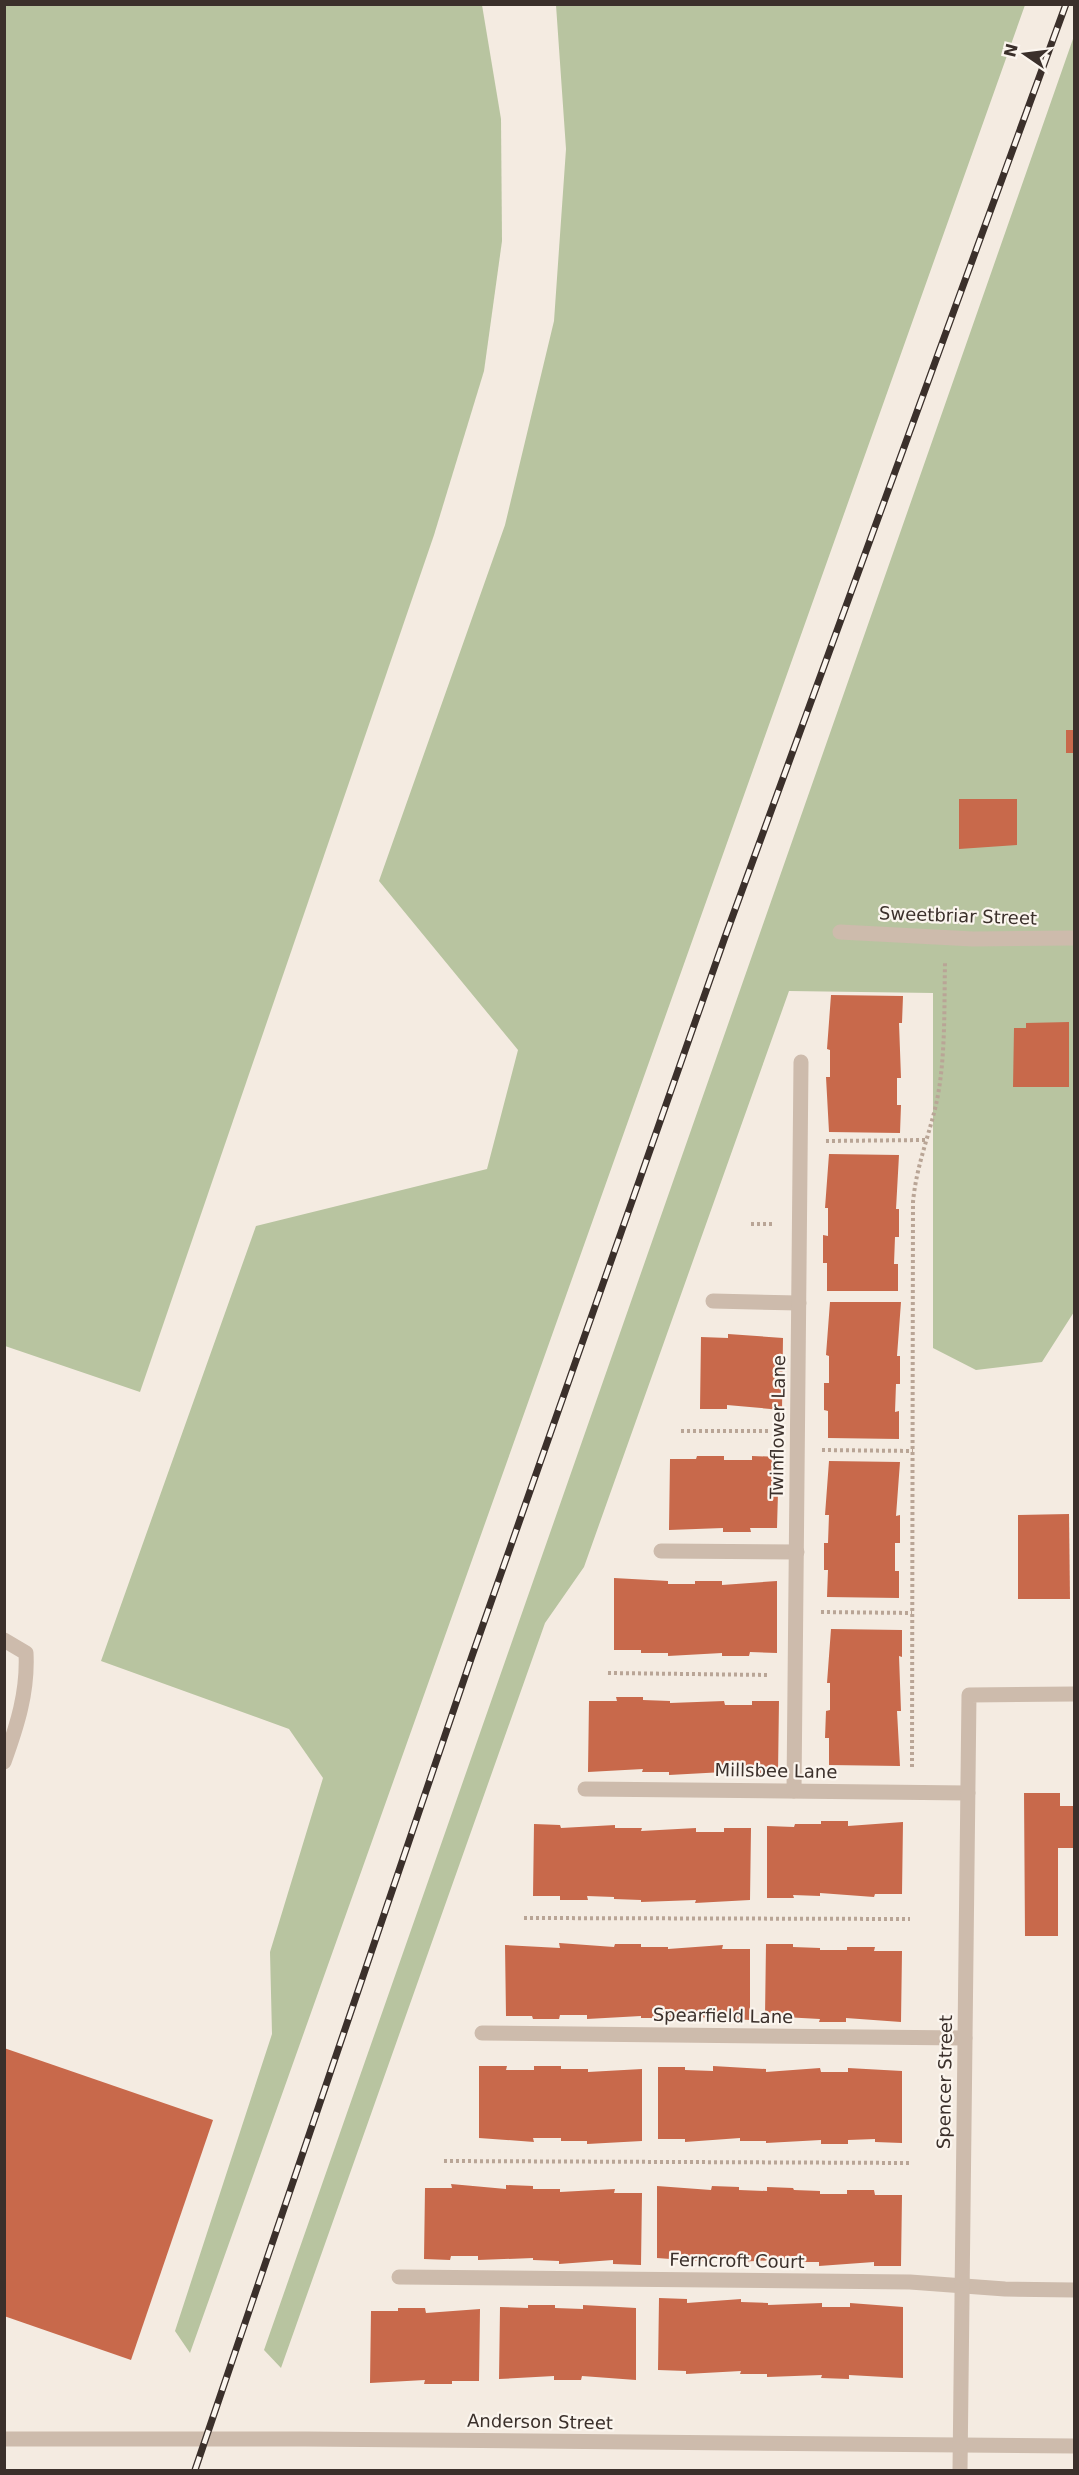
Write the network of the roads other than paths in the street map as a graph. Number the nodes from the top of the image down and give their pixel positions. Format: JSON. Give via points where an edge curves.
{"nodes":[{"id":1,"x":840,"y":932,"type":"dead end"},
{"id":2,"x":1074,"y":938,"type":"edge"},
{"id":3,"x":801,"y":1062,"type":"dead end"},
{"id":4,"x":713,"y":1302,"type":"dead end"},
{"id":5,"x":799,"y":1303,"type":"junction"},
{"id":6,"x":661,"y":1551,"type":"dead end"},
{"id":7,"x":797,"y":1552,"type":"junction"},
{"id":8,"x":4,"y":1640,"type":"edge"},
{"id":9,"x":1074,"y":1694,"type":"edge"},
{"id":10,"x":4,"y":1762,"type":"edge"},
{"id":11,"x":585,"y":1789,"type":"dead end"},
{"id":12,"x":794,"y":1791,"type":"junction"},
{"id":13,"x":968,"y":1793,"type":"junction"},
{"id":14,"x":482,"y":2032,"type":"dead end"},
{"id":15,"x":965,"y":2038,"type":"junction"},
{"id":16,"x":399,"y":2277,"type":"dead end"},
{"id":17,"x":961,"y":2287,"type":"junction"},
{"id":18,"x":1074,"y":2290,"type":"edge"},
{"id":19,"x":4,"y":2439,"type":"edge"},
{"id":20,"x":960,"y":2446,"type":"junction"},
{"id":21,"x":1074,"y":2446,"type":"edge"},
{"id":22,"x":960,"y":2470,"type":"edge"}],
"edges":[{"from":1,"to":2,"type":"street","name":"Sweetbriar Street"},
{"from":3,"to":5,"type":"street","name":"Twinflower Lane"},
{"from":4,"to":5,"type":"street"},
{"from":5,"to":7,"type":"street","name":"Twinflower Lane"},
{"from":6,"to":7,"type":"street"},
{"from":7,"to":12,"type":"street","name":"Twinflower Lane"},
{"from":8,"to":10,"type":"street","via":[[26,1653],[21,1713]]},
{"from":9,"to":13,"type":"street","name":"Spencer Street","via":[[969,1695]]},
{"from":11,"to":12,"type":"street","name":"Millsbee Lane"},
{"from":12,"to":13,"type":"street","name":"Millsbee Lane"},
{"from":13,"to":15,"type":"street","name":"Spencer Street"},
{"from":14,"to":15,"type":"street","name":"Spearfield Lane"},
{"from":15,"to":17,"type":"street","name":"Spencer Street"},
{"from":16,"to":17,"type":"street","name":"Ferncroft Court","via":[[910,2283]]},
{"from":17,"to":18,"type":"street","name":"Ferncroft Court"},
{"from":17,"to":20,"type":"street","name":"Spencer Street"},
{"from":19,"to":20,"type":"street","name":"Anderson Street"},
{"from":20,"to":21,"type":"street","name":"Anderson Street"},
{"from":20,"to":22,"type":"street","name":"Spencer Street"}]}
